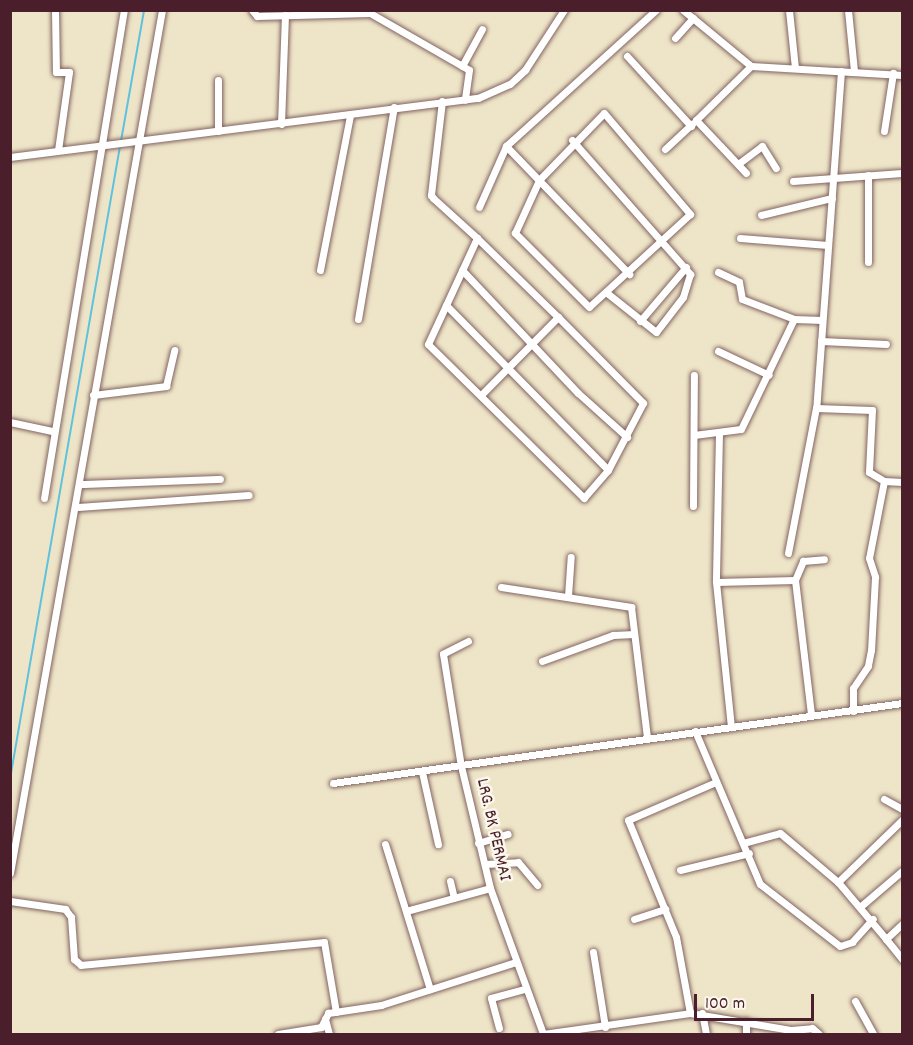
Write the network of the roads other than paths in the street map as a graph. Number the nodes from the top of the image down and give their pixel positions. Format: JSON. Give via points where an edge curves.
{"nodes":[{"id":1,"x":124,"y":10,"type":"edge"},
{"id":2,"x":162,"y":10,"type":"edge"},
{"id":3,"x":252,"y":10,"type":"edge"},
{"id":4,"x":564,"y":10,"type":"edge"},
{"id":5,"x":656,"y":10,"type":"edge"},
{"id":6,"x":683,"y":10,"type":"edge"},
{"id":7,"x":789,"y":10,"type":"edge"},
{"id":8,"x":848,"y":10,"type":"edge"},
{"id":9,"x":56,"y":11,"type":"edge"},
{"id":10,"x":370,"y":12,"type":"edge"},
{"id":11,"x":290,"y":13,"type":"edge"},
{"id":12,"x":693,"y":18,"type":"junction"},
{"id":13,"x":482,"y":28,"type":"dead end"},
{"id":14,"x":675,"y":38,"type":"dead end"},
{"id":15,"x":627,"y":56,"type":"dead end"},
{"id":16,"x":462,"y":66,"type":"junction"},
{"id":17,"x":751,"y":66,"type":"junction"},
{"id":18,"x":795,"y":68,"type":"junction"},
{"id":19,"x":841,"y":71,"type":"junction"},
{"id":20,"x":854,"y":71,"type":"junction"},
{"id":21,"x":893,"y":73,"type":"junction"},
{"id":22,"x":903,"y":75,"type":"edge"},
{"id":23,"x":218,"y":80,"type":"dead end"},
{"id":24,"x":465,"y":100,"type":"junction"},
{"id":25,"x":442,"y":101,"type":"junction"},
{"id":26,"x":394,"y":107,"type":"junction"},
{"id":27,"x":350,"y":116,"type":"junction"},
{"id":28,"x":694,"y":123,"type":"junction"},
{"id":29,"x":281,"y":124,"type":"junction"},
{"id":30,"x":218,"y":131,"type":"junction"},
{"id":31,"x":884,"y":131,"type":"dead end"},
{"id":32,"x":138,"y":140,"type":"junction"},
{"id":33,"x":572,"y":140,"type":"junction"},
{"id":34,"x":105,"y":144,"type":"junction"},
{"id":35,"x":506,"y":146,"type":"junction"},
{"id":36,"x":665,"y":148,"type":"dead end"},
{"id":37,"x":58,"y":150,"type":"junction"},
{"id":38,"x":10,"y":158,"type":"edge"},
{"id":39,"x":738,"y":164,"type":"junction"},
{"id":40,"x":776,"y":168,"type":"dead end"},
{"id":41,"x":746,"y":173,"type":"dead end"},
{"id":42,"x":903,"y":173,"type":"edge"},
{"id":43,"x":833,"y":174,"type":"junction"},
{"id":44,"x":868,"y":175,"type":"junction"},
{"id":45,"x":539,"y":180,"type":"junction"},
{"id":46,"x":793,"y":181,"type":"dead end"},
{"id":47,"x":832,"y":198,"type":"junction"},
{"id":48,"x":479,"y":207,"type":"dead end"},
{"id":49,"x":761,"y":215,"type":"dead end"},
{"id":50,"x":477,"y":238,"type":"junction"},
{"id":51,"x":740,"y":238,"type":"dead end"},
{"id":52,"x":662,"y":244,"type":"junction"},
{"id":53,"x":828,"y":245,"type":"junction"},
{"id":54,"x":868,"y":262,"type":"dead end"},
{"id":55,"x":686,"y":267,"type":"junction"},
{"id":56,"x":320,"y":270,"type":"dead end"},
{"id":57,"x":462,"y":270,"type":"junction"},
{"id":58,"x":718,"y":272,"type":"dead end"},
{"id":59,"x":629,"y":274,"type":"junction"},
{"id":60,"x":607,"y":293,"type":"junction"},
{"id":61,"x":446,"y":305,"type":"junction"},
{"id":62,"x":558,"y":317,"type":"junction"},
{"id":63,"x":358,"y":319,"type":"dead end"},
{"id":64,"x":794,"y":319,"type":"junction"},
{"id":65,"x":822,"y":320,"type":"junction"},
{"id":66,"x":640,"y":321,"type":"junction"},
{"id":67,"x":821,"y":341,"type":"junction"},
{"id":68,"x":885,"y":344,"type":"dead end"},
{"id":69,"x":533,"y":346,"type":"junction"},
{"id":70,"x":174,"y":350,"type":"dead end"},
{"id":71,"x":718,"y":351,"type":"dead end"},
{"id":72,"x":507,"y":372,"type":"junction"},
{"id":73,"x":694,"y":375,"type":"dead end"},
{"id":74,"x":769,"y":375,"type":"junction"},
{"id":75,"x":93,"y":395,"type":"junction"},
{"id":76,"x":481,"y":395,"type":"junction"},
{"id":77,"x":816,"y":408,"type":"junction"},
{"id":78,"x":10,"y":422,"type":"edge"},
{"id":79,"x":52,"y":431,"type":"junction"},
{"id":80,"x":719,"y":433,"type":"junction"},
{"id":81,"x":694,"y":435,"type":"junction"},
{"id":82,"x":627,"y":437,"type":"junction"},
{"id":83,"x":608,"y":470,"type":"junction"},
{"id":84,"x":220,"y":479,"type":"dead end"},
{"id":85,"x":884,"y":481,"type":"junction"},
{"id":86,"x":903,"y":482,"type":"edge"},
{"id":87,"x":81,"y":484,"type":"junction"},
{"id":88,"x":249,"y":495,"type":"dead end"},
{"id":89,"x":44,"y":498,"type":"dead end"},
{"id":90,"x":693,"y":506,"type":"dead end"},
{"id":91,"x":78,"y":507,"type":"junction"},
{"id":92,"x":788,"y":553,"type":"dead end"},
{"id":93,"x":571,"y":557,"type":"dead end"},
{"id":94,"x":824,"y":559,"type":"dead end"},
{"id":95,"x":795,"y":580,"type":"junction"},
{"id":96,"x":716,"y":582,"type":"junction"},
{"id":97,"x":501,"y":587,"type":"dead end"},
{"id":98,"x":568,"y":596,"type":"junction"},
{"id":99,"x":634,"y":634,"type":"junction"},
{"id":100,"x":468,"y":641,"type":"dead end"},
{"id":101,"x":542,"y":661,"type":"dead end"},
{"id":102,"x":903,"y":703,"type":"edge"},
{"id":103,"x":853,"y":711,"type":"junction"},
{"id":104,"x":811,"y":714,"type":"junction"},
{"id":105,"x":731,"y":727,"type":"junction"},
{"id":106,"x":695,"y":731,"type":"junction"},
{"id":107,"x":647,"y":738,"type":"junction"},
{"id":108,"x":461,"y":766,"type":"junction"},
{"id":109,"x":422,"y":772,"type":"junction"},
{"id":110,"x":716,"y":782,"type":"junction"},
{"id":111,"x":333,"y":783,"type":"dead end"},
{"id":112,"x":884,"y":799,"type":"dead end"},
{"id":113,"x":903,"y":809,"type":"edge"},
{"id":114,"x":903,"y":820,"type":"edge"},
{"id":115,"x":508,"y":834,"type":"dead end"},
{"id":116,"x":478,"y":843,"type":"junction"},
{"id":117,"x":744,"y":843,"type":"junction"},
{"id":118,"x":385,"y":844,"type":"dead end"},
{"id":119,"x":438,"y":844,"type":"dead end"},
{"id":120,"x":749,"y":853,"type":"junction"},
{"id":121,"x":485,"y":864,"type":"junction"},
{"id":122,"x":680,"y":870,"type":"dead end"},
{"id":123,"x":903,"y":871,"type":"edge"},
{"id":124,"x":10,"y":873,"type":"edge"},
{"id":125,"x":450,"y":881,"type":"dead end"},
{"id":126,"x":838,"y":882,"type":"junction"},
{"id":127,"x":537,"y":885,"type":"dead end"},
{"id":128,"x":490,"y":888,"type":"junction"},
{"id":129,"x":454,"y":898,"type":"junction"},
{"id":130,"x":10,"y":901,"type":"edge"},
{"id":131,"x":861,"y":906,"type":"junction"},
{"id":132,"x":665,"y":909,"type":"junction"},
{"id":133,"x":406,"y":911,"type":"junction"},
{"id":134,"x":873,"y":919,"type":"junction"},
{"id":135,"x":634,"y":920,"type":"dead end"},
{"id":136,"x":903,"y":924,"type":"edge"},
{"id":137,"x":886,"y":939,"type":"junction"},
{"id":138,"x":593,"y":952,"type":"dead end"},
{"id":139,"x":903,"y":959,"type":"edge"},
{"id":140,"x":516,"y":962,"type":"junction"},
{"id":141,"x":430,"y":989,"type":"junction"},
{"id":142,"x":524,"y":989,"type":"junction"},
{"id":143,"x":855,"y":1001,"type":"dead end"},
{"id":144,"x":336,"y":1012,"type":"junction"},
{"id":145,"x":690,"y":1013,"type":"junction"},
{"id":146,"x":702,"y":1014,"type":"junction"},
{"id":147,"x":325,"y":1020,"type":"junction"},
{"id":148,"x":746,"y":1021,"type":"junction"},
{"id":149,"x":605,"y":1027,"type":"junction"},
{"id":150,"x":499,"y":1028,"type":"dead end"},
{"id":151,"x":597,"y":1031,"type":"edge"},
{"id":152,"x":278,"y":1035,"type":"edge"},
{"id":153,"x":329,"y":1035,"type":"edge"},
{"id":154,"x":543,"y":1035,"type":"edge"},
{"id":155,"x":706,"y":1035,"type":"edge"},
{"id":156,"x":746,"y":1035,"type":"edge"},
{"id":157,"x":819,"y":1035,"type":"edge"},
{"id":158,"x":873,"y":1035,"type":"edge"}],
"edges":[{"from":1,"to":34,"type":"street"},
{"from":2,"to":32,"type":"street"},
{"from":3,"to":11,"type":"street","via":[[257,16]]},
{"from":4,"to":24,"type":"street","via":[[510,84]]},
{"from":5,"to":35,"type":"street"},
{"from":6,"to":12,"type":"street"},
{"from":7,"to":18,"type":"street"},
{"from":8,"to":20,"type":"street"},
{"from":9,"to":37,"type":"street","via":[[56,72],[69,72]]},
{"from":10,"to":11,"type":"street"},
{"from":10,"to":16,"type":"street"},
{"from":11,"to":29,"type":"street"},
{"from":12,"to":14,"type":"street"},
{"from":12,"to":17,"type":"street"},
{"from":13,"to":16,"type":"street"},
{"from":15,"to":28,"type":"street"},
{"from":16,"to":24,"type":"street","via":[[470,71]]},
{"from":17,"to":18,"type":"street"},
{"from":17,"to":28,"type":"street"},
{"from":18,"to":19,"type":"street"},
{"from":19,"to":20,"type":"street"},
{"from":19,"to":43,"type":"street"},
{"from":20,"to":21,"type":"street"},
{"from":21,"to":22,"type":"street"},
{"from":21,"to":31,"type":"street"},
{"from":23,"to":30,"type":"street"},
{"from":24,"to":25,"type":"street"},
{"from":25,"to":26,"type":"street"},
{"from":25,"to":50,"type":"street","via":[[429,191]]},
{"from":26,"to":27,"type":"street"},
{"from":26,"to":63,"type":"street"},
{"from":27,"to":29,"type":"street"},
{"from":27,"to":56,"type":"street"},
{"from":28,"to":36,"type":"street"},
{"from":28,"to":39,"type":"street"},
{"from":29,"to":30,"type":"street"},
{"from":30,"to":32,"type":"street"},
{"from":32,"to":34,"type":"street"},
{"from":32,"to":75,"type":"street"},
{"from":33,"to":45,"type":"street"},
{"from":33,"to":52,"type":"street"},
{"from":33,"to":52,"type":"street","via":[[605,113],[690,207],[690,216]]},
{"from":34,"to":37,"type":"street"},
{"from":34,"to":79,"type":"street"},
{"from":35,"to":45,"type":"street"},
{"from":35,"to":48,"type":"street"},
{"from":37,"to":38,"type":"street"},
{"from":39,"to":40,"type":"street","via":[[762,146]]},
{"from":39,"to":41,"type":"street"},
{"from":42,"to":44,"type":"street"},
{"from":43,"to":44,"type":"street"},
{"from":43,"to":46,"type":"street"},
{"from":43,"to":47,"type":"street"},
{"from":44,"to":54,"type":"street"},
{"from":45,"to":59,"type":"street"},
{"from":45,"to":60,"type":"street","via":[[515,235],[583,305],[594,306]]},
{"from":47,"to":49,"type":"street"},
{"from":47,"to":53,"type":"street"},
{"from":50,"to":57,"type":"street"},
{"from":50,"to":62,"type":"street"},
{"from":51,"to":53,"type":"street"},
{"from":52,"to":55,"type":"street"},
{"from":52,"to":59,"type":"street"},
{"from":53,"to":65,"type":"street"},
{"from":55,"to":66,"type":"street"},
{"from":55,"to":66,"type":"street","via":[[690,275],[682,297],[657,332]]},
{"from":57,"to":61,"type":"street"},
{"from":57,"to":69,"type":"street"},
{"from":58,"to":64,"type":"street","via":[[739,282],[742,299]]},
{"from":59,"to":60,"type":"street"},
{"from":60,"to":66,"type":"street"},
{"from":61,"to":72,"type":"street"},
{"from":61,"to":76,"type":"street","via":[[429,344]]},
{"from":62,"to":69,"type":"street"},
{"from":62,"to":82,"type":"street","via":[[643,402]]},
{"from":64,"to":65,"type":"street"},
{"from":64,"to":74,"type":"street"},
{"from":65,"to":67,"type":"street"},
{"from":67,"to":68,"type":"street"},
{"from":67,"to":77,"type":"street"},
{"from":69,"to":72,"type":"street"},
{"from":69,"to":82,"type":"street"},
{"from":70,"to":75,"type":"street","via":[[166,386]]},
{"from":71,"to":74,"type":"street"},
{"from":72,"to":76,"type":"street"},
{"from":72,"to":83,"type":"street"},
{"from":73,"to":81,"type":"street"},
{"from":74,"to":80,"type":"street","via":[[743,427]]},
{"from":75,"to":87,"type":"street"},
{"from":76,"to":83,"type":"street","via":[[578,497],[584,498]]},
{"from":77,"to":85,"type":"street","via":[[872,410],[869,472]]},
{"from":77,"to":92,"type":"street"},
{"from":78,"to":79,"type":"street"},
{"from":79,"to":89,"type":"street"},
{"from":80,"to":81,"type":"street"},
{"from":80,"to":96,"type":"street"},
{"from":81,"to":90,"type":"street"},
{"from":82,"to":83,"type":"street"},
{"from":84,"to":87,"type":"street"},
{"from":85,"to":86,"type":"street"},
{"from":85,"to":103,"type":"street","via":[[869,558],[875,575],[871,650],[868,666],[853,688]]},
{"from":87,"to":91,"type":"street"},
{"from":88,"to":91,"type":"street"},
{"from":91,"to":124,"type":"street"},
{"from":93,"to":98,"type":"street"},
{"from":94,"to":95,"type":"street","via":[[803,561]]},
{"from":95,"to":96,"type":"street"},
{"from":95,"to":104,"type":"street"},
{"from":96,"to":105,"type":"street"},
{"from":97,"to":98,"type":"street"},
{"from":98,"to":99,"type":"street","via":[[629,605]]},
{"from":99,"to":101,"type":"street","via":[[613,635]]},
{"from":99,"to":107,"type":"street"},
{"from":100,"to":108,"type":"street","name":"LRG. BK PERMAI","via":[[443,654]]},
{"from":102,"to":103,"type":"street"},
{"from":103,"to":104,"type":"street"},
{"from":104,"to":105,"type":"street"},
{"from":105,"to":106,"type":"street"},
{"from":106,"to":107,"type":"street"},
{"from":106,"to":110,"type":"street"},
{"from":107,"to":108,"type":"street"},
{"from":108,"to":109,"type":"street"},
{"from":108,"to":116,"type":"street","name":"LRG. BK PERMAI"},
{"from":109,"to":111,"type":"street"},
{"from":109,"to":119,"type":"street"},
{"from":110,"to":117,"type":"street"},
{"from":110,"to":132,"type":"street","via":[[628,820]]},
{"from":112,"to":113,"type":"street"},
{"from":114,"to":126,"type":"street"},
{"from":115,"to":116,"type":"street"},
{"from":116,"to":121,"type":"street","name":"LRG. BK PERMAI"},
{"from":117,"to":120,"type":"street"},
{"from":117,"to":126,"type":"street","via":[[780,833]]},
{"from":118,"to":133,"type":"street"},
{"from":120,"to":122,"type":"street"},
{"from":120,"to":134,"type":"street","via":[[766,890],[840,946],[852,942]]},
{"from":121,"to":127,"type":"street","via":[[518,862]]},
{"from":121,"to":128,"type":"street","name":"LRG. BK PERMAI"},
{"from":123,"to":131,"type":"street"},
{"from":125,"to":129,"type":"street"},
{"from":126,"to":131,"type":"street"},
{"from":128,"to":129,"type":"street"},
{"from":128,"to":140,"type":"street","name":"LRG. BK PERMAI"},
{"from":129,"to":133,"type":"street"},
{"from":130,"to":144,"type":"street","via":[[65,909],[71,917],[74,959],[81,965],[324,942]]},
{"from":131,"to":134,"type":"street"},
{"from":132,"to":135,"type":"street"},
{"from":132,"to":145,"type":"street"},
{"from":133,"to":141,"type":"street"},
{"from":134,"to":137,"type":"street"},
{"from":136,"to":137,"type":"street"},
{"from":137,"to":139,"type":"street"},
{"from":138,"to":149,"type":"street"},
{"from":140,"to":141,"type":"street"},
{"from":140,"to":142,"type":"street","name":"LRG. BK PERMAI"},
{"from":141,"to":144,"type":"street","via":[[381,1005]]},
{"from":142,"to":150,"type":"street","via":[[491,998]]},
{"from":142,"to":154,"type":"street","name":"LRG. BK PERMAI"},
{"from":143,"to":158,"type":"street"},
{"from":144,"to":147,"type":"street"},
{"from":145,"to":146,"type":"street"},
{"from":145,"to":149,"type":"street"},
{"from":146,"to":148,"type":"street"},
{"from":146,"to":155,"type":"street"},
{"from":147,"to":152,"type":"street","via":[[321,1027]]},
{"from":147,"to":153,"type":"street"},
{"from":148,"to":156,"type":"street"},
{"from":148,"to":157,"type":"street","via":[[791,1030],[812,1028]]},
{"from":149,"to":151,"type":"street"},
{"from":151,"to":154,"type":"street"}]}
